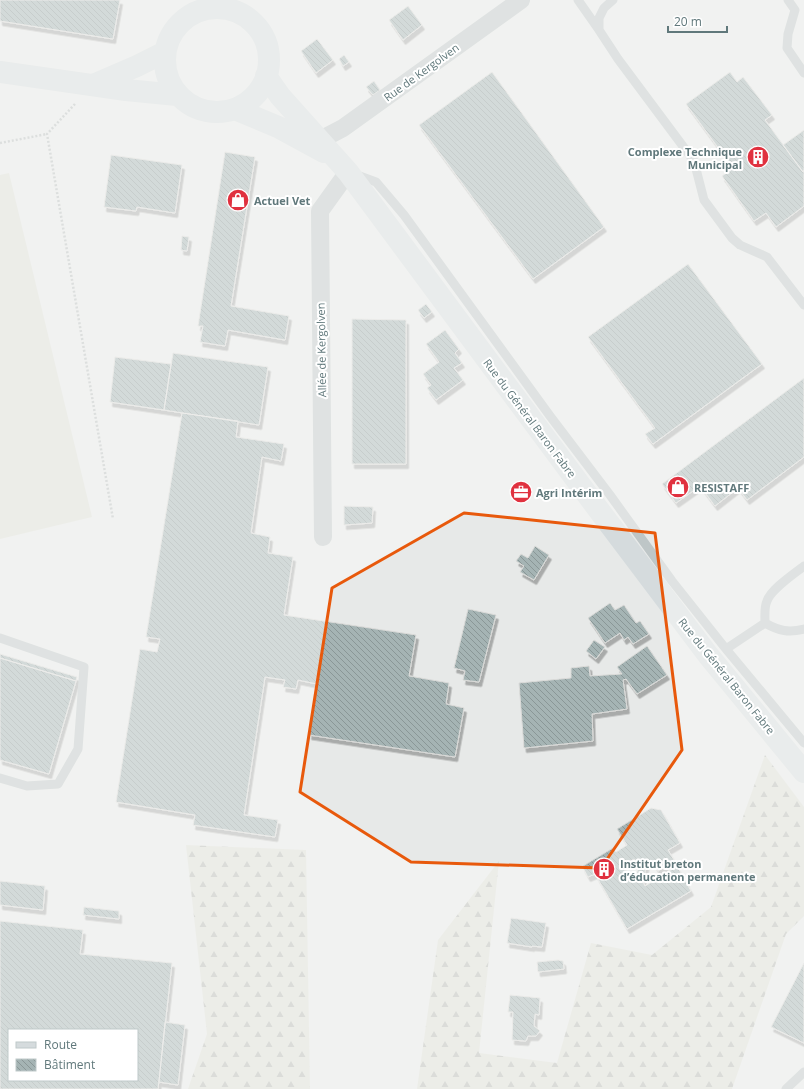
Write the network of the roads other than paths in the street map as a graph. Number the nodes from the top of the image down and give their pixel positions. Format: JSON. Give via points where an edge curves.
{"nodes":[{"id":1,"x":521,"y":0,"type":"edge"},
{"id":2,"x":578,"y":0,"type":"edge"},
{"id":3,"x":613,"y":0,"type":"edge"},
{"id":4,"x":788,"y":0,"type":"edge"},
{"id":5,"x":234,"y":6,"type":"edge"},
{"id":6,"x":187,"y":9,"type":"edge"},
{"id":7,"x":599,"y":30,"type":"junction"},
{"id":8,"x":165,"y":52,"type":"junction"},
{"id":9,"x":0,"y":72,"type":"edge"},
{"id":10,"x":804,"y":73,"type":"edge"},
{"id":11,"x":266,"y":76,"type":"junction"},
{"id":12,"x":93,"y":85,"type":"junction"},
{"id":13,"x":177,"y":95,"type":"junction"},
{"id":14,"x":234,"y":109,"type":"junction"},
{"id":15,"x":320,"y":140,"type":"junction"},
{"id":16,"x":341,"y":164,"type":"junction"},
{"id":17,"x":804,"y":305,"type":"edge"},
{"id":18,"x":324,"y":537,"type":"dead end"},
{"id":19,"x":804,"y":566,"type":"edge"},
{"id":20,"x":766,"y":623,"type":"junction"},
{"id":21,"x":804,"y":629,"type":"edge"},
{"id":22,"x":0,"y":638,"type":"edge"},
{"id":23,"x":726,"y":650,"type":"junction"},
{"id":24,"x":804,"y":743,"type":"edge"},
{"id":25,"x":804,"y":772,"type":"edge"},
{"id":26,"x":0,"y":778,"type":"edge"},
{"id":27,"x":804,"y":1072,"type":"edge"},
{"id":28,"x":786,"y":1089,"type":"edge"}],
"edges":[{"from":1,"to":15,"type":"street","name":"Rue de Kergolven","via":[[343,128]]},
{"from":2,"to":7,"type":"lane"},
{"from":3,"to":7,"type":"lane","via":[[604,8],[599,18]]},
{"from":4,"to":10,"type":"lane","via":[[795,10],[787,48]]},
{"from":5,"to":6,"type":"main road","via":[[198,11]]},
{"from":5,"to":11,"type":"main road","via":[[261,32],[267,46],[269,61]]},
{"from":6,"to":8,"type":"main road","via":[[169,39]]},
{"from":7,"to":17,"type":"lane","via":[[694,161],[704,200],[717,219],[740,245],[767,257]]},
{"from":8,"to":12,"type":"main road"},
{"from":8,"to":13,"type":"main road","via":[[169,82]]},
{"from":9,"to":12,"type":"main road"},
{"from":11,"to":14,"type":"main road","via":[[260,90],[249,102]]},
{"from":11,"to":15,"type":"main road","name":"Rue du Général Baron Fabre","via":[[280,96]]},
{"from":12,"to":13,"type":"main road"},
{"from":13,"to":14,"type":"main road","via":[[189,105],[204,111],[219,113]]},
{"from":14,"to":16,"type":"main road","via":[[278,127]]},
{"from":15,"to":16,"type":"main road","name":"Rue du Général Baron Fabre"},
{"from":16,"to":18,"type":"street","name":"Allée de Kergolven","via":[[320,211]]},
{"from":16,"to":23,"type":"lane","via":[[376,182],[404,215],[672,581]]},
{"from":16,"to":25,"type":"main road","name":"Rue du Général Baron Fabre","via":[[703,648]]},
{"from":19,"to":20,"type":"lane","via":[[767,600]]},
{"from":20,"to":21,"type":"lane","via":[[792,632]]},
{"from":20,"to":23,"type":"lane"},
{"from":22,"to":26,"type":"lane","via":[[84,666],[78,748],[58,784],[27,786]]},
{"from":23,"to":24,"type":"lane"},
{"from":27,"to":28,"type":"lane"}]}
